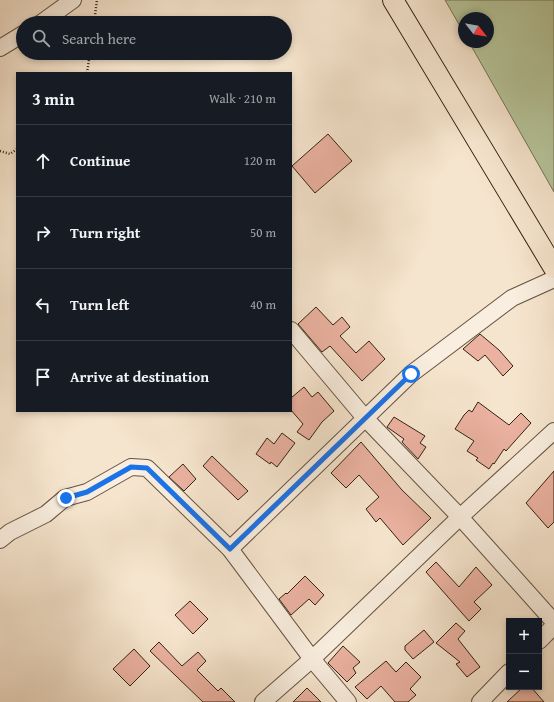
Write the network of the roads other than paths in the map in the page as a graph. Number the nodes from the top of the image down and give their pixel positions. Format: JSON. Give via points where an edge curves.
{"nodes":[{"id":1,"x":73,"y":0,"type":"edge"},
{"id":2,"x":393,"y":0,"type":"edge"},
{"id":3,"x":51,"y":16,"type":"edge"},
{"id":4,"x":16,"y":38,"type":"edge"},
{"id":5,"x":0,"y":48,"type":"edge"},
{"id":6,"x":554,"y":268,"type":"edge"},
{"id":7,"x":554,"y":279,"type":"edge"},
{"id":8,"x":292,"y":331,"type":"edge"},
{"id":9,"x":366,"y":418,"type":"junction"},
{"id":10,"x":554,"y":432,"type":"edge"},
{"id":11,"x":460,"y":517,"type":"junction"},
{"id":12,"x":0,"y":540,"type":"edge"},
{"id":13,"x":230,"y":549,"type":"junction"},
{"id":14,"x":554,"y":622,"type":"edge"},
{"id":15,"x":554,"y":626,"type":"edge"},
{"id":16,"x":542,"y":638,"type":"edge"},
{"id":17,"x":312,"y":659,"type":"junction"},
{"id":18,"x":506,"y":675,"type":"edge"},
{"id":19,"x":263,"y":702,"type":"edge"},
{"id":20,"x":348,"y":702,"type":"edge"},
{"id":21,"x":480,"y":702,"type":"edge"}],
"edges":[{"from":1,"to":3,"type":"street"},
{"from":2,"to":6,"type":"main road"},
{"from":4,"to":5,"type":"street"},
{"from":7,"to":9,"type":"street","via":[[512,298],[411,374]]},
{"from":8,"to":9,"type":"street"},
{"from":9,"to":11,"type":"street"},
{"from":9,"to":13,"type":"street"},
{"from":10,"to":11,"type":"street"},
{"from":11,"to":14,"type":"street"},
{"from":11,"to":17,"type":"street"},
{"from":12,"to":13,"type":"street","via":[[10,532],[46,514],[66,498],[87,492],[131,467],[139,467],[147,468]]},
{"from":13,"to":17,"type":"street"},
{"from":15,"to":16,"type":"street"},
{"from":17,"to":19,"type":"street"},
{"from":17,"to":20,"type":"street"},
{"from":18,"to":21,"type":"street"}]}
